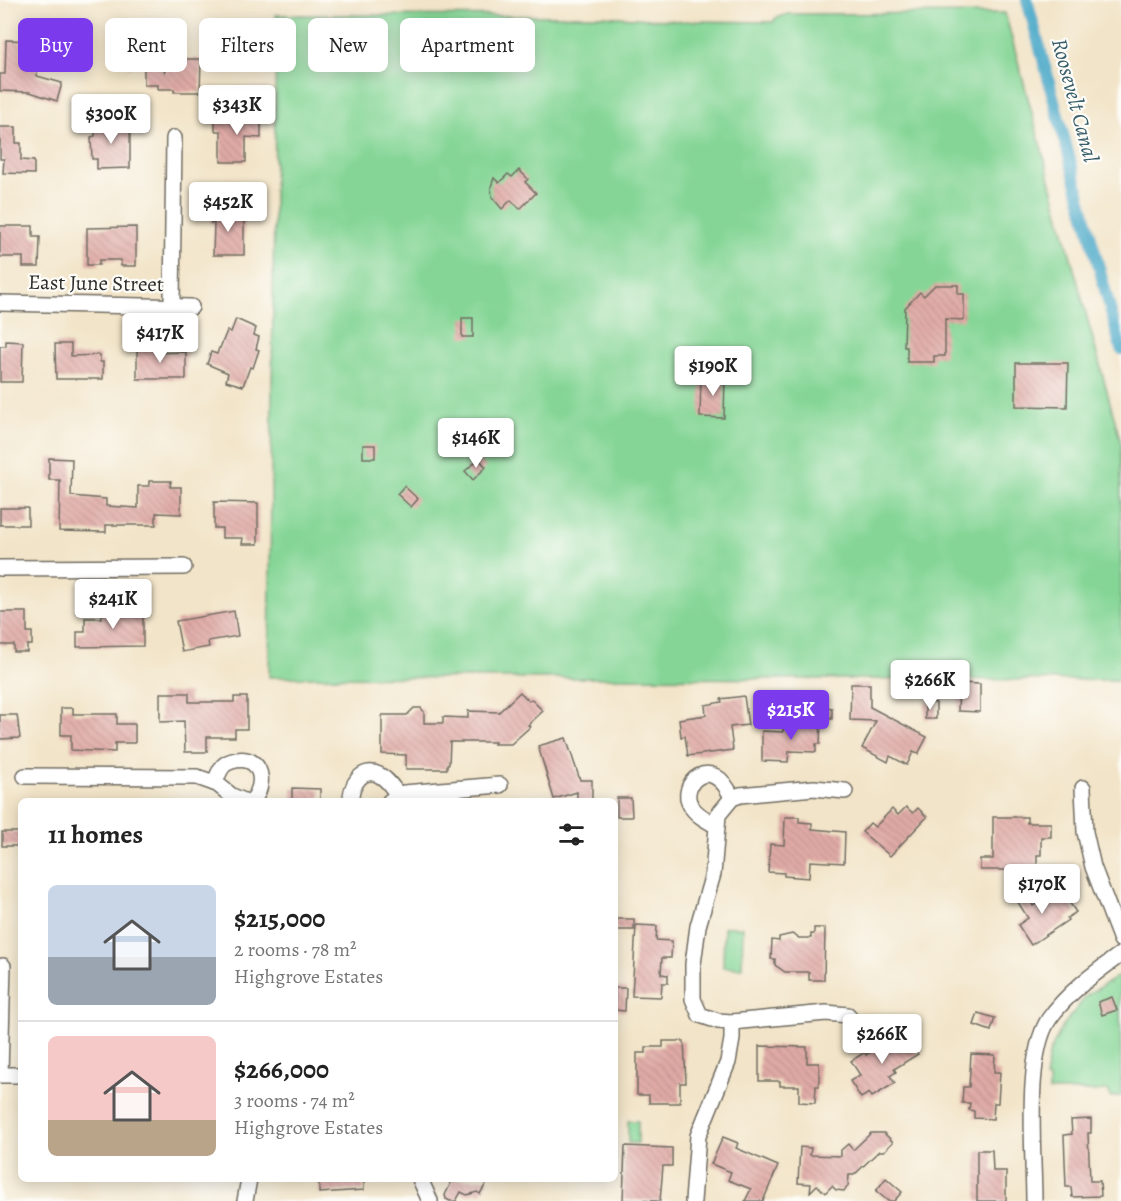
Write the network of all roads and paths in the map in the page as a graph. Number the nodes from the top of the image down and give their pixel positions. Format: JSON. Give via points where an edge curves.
{"nodes":[{"id":1,"x":174,"y":138,"type":"dead end"},
{"id":2,"x":0,"y":303,"type":"edge"},
{"id":3,"x":172,"y":305,"type":"junction"},
{"id":4,"x":191,"y":307,"type":"dead end"},
{"id":5,"x":184,"y":567,"type":"dead end"},
{"id":6,"x":0,"y":568,"type":"edge"},
{"id":7,"x":25,"y":776,"type":"dead end"},
{"id":8,"x":214,"y":783,"type":"junction"},
{"id":9,"x":500,"y":784,"type":"dead end"},
{"id":10,"x":1083,"y":788,"type":"dead end"},
{"id":11,"x":844,"y":791,"type":"dead end"},
{"id":12,"x":237,"y":798,"type":"edge"},
{"id":13,"x":254,"y":798,"type":"edge"},
{"id":14,"x":351,"y":798,"type":"edge"},
{"id":15,"x":394,"y":798,"type":"edge"},
{"id":16,"x":396,"y":798,"type":"edge"},
{"id":17,"x":732,"y":798,"type":"junction"},
{"id":18,"x":717,"y":826,"type":"junction"},
{"id":19,"x":1121,"y":940,"type":"edge"},
{"id":20,"x":1121,"y":954,"type":"edge"},
{"id":21,"x":3,"y":966,"type":"dead end"},
{"id":22,"x":848,"y":1015,"type":"dead end"},
{"id":23,"x":732,"y":1022,"type":"junction"},
{"id":24,"x":18,"y":1075,"type":"edge"},
{"id":25,"x":248,"y":1182,"type":"edge"},
{"id":26,"x":421,"y":1182,"type":"edge"},
{"id":27,"x":245,"y":1201,"type":"edge"},
{"id":28,"x":430,"y":1201,"type":"edge"},
{"id":29,"x":693,"y":1201,"type":"edge"},
{"id":30,"x":1034,"y":1201,"type":"edge"}],
"edges":[{"from":1,"to":3,"type":"street"},
{"from":2,"to":3,"type":"street","name":"East June Street"},
{"from":3,"to":4,"type":"street","name":"East June Street"},
{"from":5,"to":6,"type":"street"},
{"from":7,"to":8,"type":"street","via":[[197,777]]},
{"from":8,"to":12,"type":"street"},
{"from":8,"to":13,"type":"street","via":[[223,766],[246,759],[260,770],[260,790]]},
{"from":9,"to":16,"type":"street","via":[[404,793]]},
{"from":10,"to":19,"type":"street","via":[[1084,832]]},
{"from":11,"to":17,"type":"street","via":[[814,788]]},
{"from":14,"to":15,"type":"street","via":[[354,782],[373,773],[382,776]]},
{"from":17,"to":18,"type":"street","via":[[718,815]]},
{"from":17,"to":18,"type":"street","via":[[726,784],[710,774],[691,783],[687,800]]},
{"from":18,"to":23,"type":"street","via":[[713,874],[694,945],[693,999],[700,1015]]},
{"from":20,"to":30,"type":"street","via":[[1087,978],[1064,1001],[1048,1020],[1039,1043],[1033,1071]]},
{"from":21,"to":24,"type":"street","via":[[0,1075]]},
{"from":22,"to":23,"type":"street","via":[[826,1013]]},
{"from":23,"to":29,"type":"street","via":[[728,1062],[698,1136]]},
{"from":25,"to":27,"type":"street"},
{"from":26,"to":28,"type":"street"}]}
